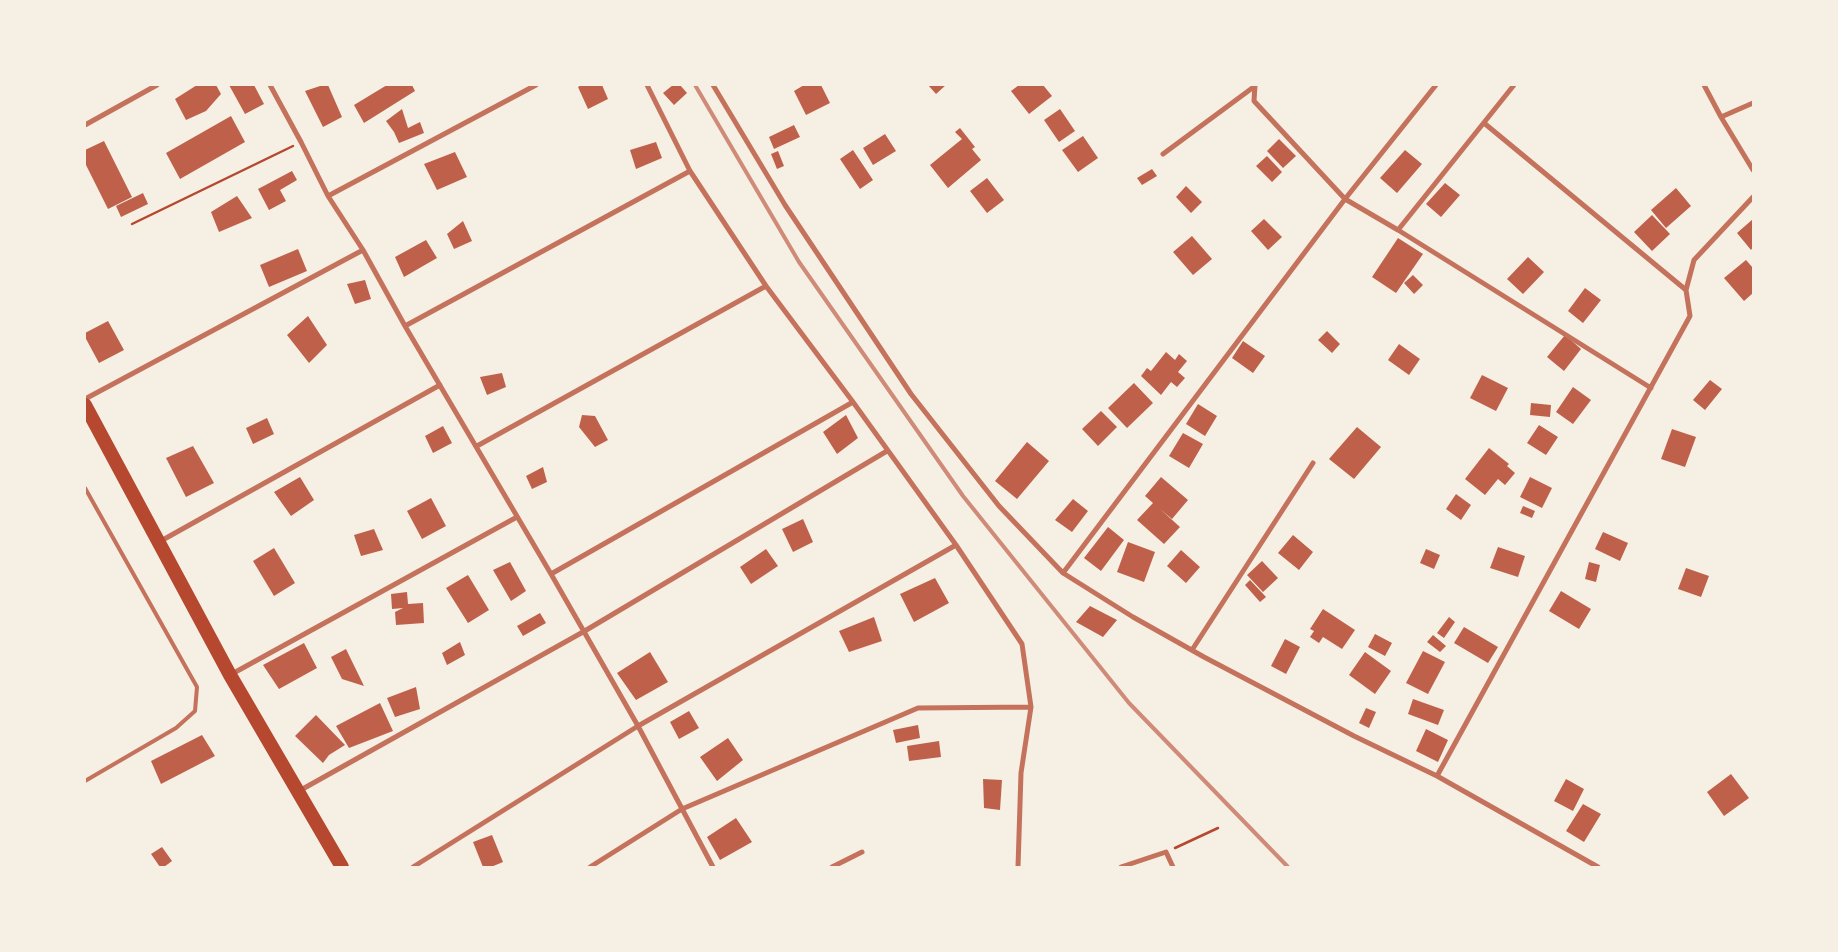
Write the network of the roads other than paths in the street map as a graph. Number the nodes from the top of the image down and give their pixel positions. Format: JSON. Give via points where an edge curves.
{"nodes":[{"id":1,"x":157,"y":85,"type":"edge"},
{"id":2,"x":270,"y":85,"type":"edge"},
{"id":3,"x":536,"y":85,"type":"edge"},
{"id":4,"x":647,"y":85,"type":"edge"},
{"id":5,"x":714,"y":85,"type":"edge"},
{"id":6,"x":1436,"y":85,"type":"edge"},
{"id":7,"x":1514,"y":85,"type":"edge"},
{"id":8,"x":1704,"y":85,"type":"edge"},
{"id":9,"x":1255,"y":86,"type":"edge"},
{"id":10,"x":1753,"y":103,"type":"edge"},
{"id":11,"x":1721,"y":117,"type":"junction"},
{"id":12,"x":1484,"y":122,"type":"junction"},
{"id":13,"x":85,"y":124,"type":"edge"},
{"id":14,"x":1163,"y":154,"type":"dead end"},
{"id":15,"x":1753,"y":170,"type":"edge"},
{"id":16,"x":690,"y":171,"type":"junction"},
{"id":17,"x":328,"y":196,"type":"junction"},
{"id":18,"x":1753,"y":197,"type":"edge"},
{"id":19,"x":1345,"y":199,"type":"junction"},
{"id":20,"x":1398,"y":230,"type":"junction"},
{"id":21,"x":363,"y":250,"type":"junction"},
{"id":22,"x":766,"y":286,"type":"junction"},
{"id":23,"x":1686,"y":290,"type":"junction"},
{"id":24,"x":405,"y":326,"type":"junction"},
{"id":25,"x":440,"y":386,"type":"junction"},
{"id":26,"x":1651,"y":388,"type":"junction"},
{"id":27,"x":85,"y":399,"type":"edge"},
{"id":28,"x":853,"y":402,"type":"junction"},
{"id":29,"x":85,"y":405,"type":"edge"},
{"id":30,"x":477,"y":446,"type":"junction"},
{"id":31,"x":887,"y":451,"type":"junction"},
{"id":32,"x":1313,"y":463,"type":"dead end"},
{"id":33,"x":85,"y":488,"type":"edge"},
{"id":34,"x":517,"y":518,"type":"junction"},
{"id":35,"x":159,"y":543,"type":"junction"},
{"id":36,"x":956,"y":545,"type":"junction"},
{"id":37,"x":1063,"y":572,"type":"junction"},
{"id":38,"x":551,"y":574,"type":"junction"},
{"id":39,"x":583,"y":632,"type":"junction"},
{"id":40,"x":1192,"y":650,"type":"junction"},
{"id":41,"x":230,"y":675,"type":"junction"},
{"id":42,"x":1031,"y":707,"type":"junction"},
{"id":43,"x":638,"y":726,"type":"junction"},
{"id":44,"x":1437,"y":776,"type":"junction"},
{"id":45,"x":85,"y":782,"type":"edge"},
{"id":46,"x":298,"y":791,"type":"junction"},
{"id":47,"x":682,"y":809,"type":"junction"},
{"id":48,"x":862,"y":852,"type":"dead end"},
{"id":49,"x":342,"y":867,"type":"edge"},
{"id":50,"x":413,"y":867,"type":"edge"},
{"id":51,"x":590,"y":867,"type":"edge"},
{"id":52,"x":713,"y":867,"type":"edge"},
{"id":53,"x":832,"y":867,"type":"edge"},
{"id":54,"x":1018,"y":867,"type":"edge"},
{"id":55,"x":1121,"y":867,"type":"edge"},
{"id":56,"x":1173,"y":867,"type":"edge"},
{"id":57,"x":1598,"y":867,"type":"edge"}],
"edges":[{"from":1,"to":13,"type":"street"},
{"from":2,"to":17,"type":"street"},
{"from":3,"to":17,"type":"street"},
{"from":4,"to":16,"type":"street"},
{"from":5,"to":37,"type":"street","via":[[785,205],[911,394],[999,506]]},
{"from":6,"to":19,"type":"street"},
{"from":7,"to":12,"type":"street"},
{"from":8,"to":11,"type":"street"},
{"from":9,"to":14,"type":"street"},
{"from":9,"to":19,"type":"street","via":[[1254,101]]},
{"from":10,"to":11,"type":"street"},
{"from":11,"to":15,"type":"street"},
{"from":12,"to":20,"type":"street"},
{"from":12,"to":23,"type":"street"},
{"from":16,"to":22,"type":"street"},
{"from":16,"to":24,"type":"street"},
{"from":17,"to":21,"type":"street"},
{"from":18,"to":23,"type":"street","via":[[1694,260]]},
{"from":19,"to":20,"type":"street"},
{"from":19,"to":37,"type":"street"},
{"from":20,"to":26,"type":"street"},
{"from":21,"to":24,"type":"street"},
{"from":21,"to":27,"type":"street"},
{"from":22,"to":28,"type":"street"},
{"from":22,"to":30,"type":"street"},
{"from":23,"to":26,"type":"street","via":[[1690,316]]},
{"from":24,"to":25,"type":"street"},
{"from":25,"to":30,"type":"street"},
{"from":25,"to":35,"type":"street"},
{"from":26,"to":44,"type":"street"},
{"from":28,"to":31,"type":"street"},
{"from":28,"to":38,"type":"street"},
{"from":29,"to":35,"type":"highway"},
{"from":30,"to":34,"type":"street"},
{"from":31,"to":36,"type":"street"},
{"from":31,"to":39,"type":"street"},
{"from":32,"to":40,"type":"street"},
{"from":33,"to":45,"type":"lane","via":[[197,688],[195,711],[176,728]]},
{"from":34,"to":38,"type":"street"},
{"from":34,"to":41,"type":"street"},
{"from":35,"to":41,"type":"highway"},
{"from":36,"to":42,"type":"street","via":[[1022,644]]},
{"from":36,"to":43,"type":"street"},
{"from":37,"to":40,"type":"street"},
{"from":38,"to":39,"type":"street"},
{"from":39,"to":43,"type":"street"},
{"from":39,"to":46,"type":"street"},
{"from":40,"to":44,"type":"street"},
{"from":41,"to":46,"type":"highway"},
{"from":42,"to":47,"type":"street","via":[[918,708]]},
{"from":42,"to":54,"type":"street","via":[[1021,773]]},
{"from":43,"to":47,"type":"street"},
{"from":43,"to":50,"type":"street"},
{"from":44,"to":57,"type":"street"},
{"from":46,"to":49,"type":"highway"},
{"from":47,"to":51,"type":"street"},
{"from":47,"to":52,"type":"street"},
{"from":48,"to":53,"type":"street"},
{"from":55,"to":56,"type":"street","via":[[1166,852]]}]}
